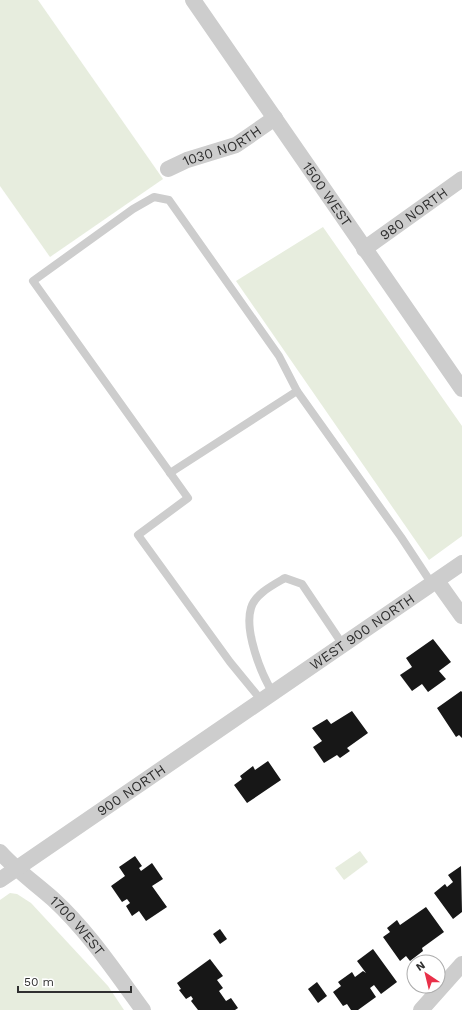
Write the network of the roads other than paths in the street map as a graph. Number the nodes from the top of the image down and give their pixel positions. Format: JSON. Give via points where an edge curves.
{"nodes":[{"id":1,"x":193,"y":0,"type":"edge"},
{"id":2,"x":274,"y":118,"type":"junction"},
{"id":3,"x":168,"y":169,"type":"dead end"},
{"id":4,"x":462,"y":179,"type":"edge"},
{"id":5,"x":364,"y":249,"type":"junction"},
{"id":6,"x":462,"y":389,"type":"edge"},
{"id":7,"x":297,"y":391,"type":"junction"},
{"id":8,"x":170,"y":473,"type":"junction"},
{"id":9,"x":462,"y":563,"type":"edge"},
{"id":10,"x":435,"y":582,"type":"junction"},
{"id":11,"x":462,"y":616,"type":"edge"},
{"id":12,"x":343,"y":645,"type":"junction"},
{"id":13,"x":268,"y":697,"type":"junction"},
{"id":14,"x":0,"y":852,"type":"edge"},
{"id":15,"x":16,"y":870,"type":"junction"},
{"id":16,"x":0,"y":880,"type":"edge"},
{"id":17,"x":462,"y":964,"type":"edge"},
{"id":18,"x":143,"y":1010,"type":"edge"},
{"id":19,"x":421,"y":1010,"type":"edge"}],
"edges":[{"from":1,"to":2,"type":"street","name":"1500 WEST"},
{"from":2,"to":3,"type":"street","name":"1030 NORTH","via":[[236,145],[187,160]]},
{"from":2,"to":5,"type":"street","name":"1500 WEST"},
{"from":4,"to":5,"type":"street","name":"980 NORTH"},
{"from":5,"to":6,"type":"street","name":"1500 WEST"},
{"from":7,"to":8,"type":"lane"},
{"from":7,"to":8,"type":"lane","via":[[279,356],[169,200],[154,197],[133,209],[33,281]]},
{"from":7,"to":10,"type":"lane"},
{"from":8,"to":13,"type":"lane","via":[[188,498],[138,535],[230,662]]},
{"from":9,"to":10,"type":"street","name":"WEST 900 NORTH"},
{"from":10,"to":11,"type":"street"},
{"from":10,"to":12,"type":"street","name":"WEST 900 NORTH"},
{"from":12,"to":13,"type":"street","name":"WEST 900 NORTH"},
{"from":12,"to":13,"type":"lane","via":[[302,584],[285,578],[263,591],[251,607],[250,626]]},
{"from":13,"to":15,"type":"street","name":"900 NORTH"},
{"from":14,"to":15,"type":"street","name":"1700 WEST"},
{"from":15,"to":16,"type":"street","name":"900 NORTH"},
{"from":15,"to":18,"type":"street","name":"1700 WEST","via":[[53,899],[98,948]]},
{"from":17,"to":19,"type":"street"}]}
